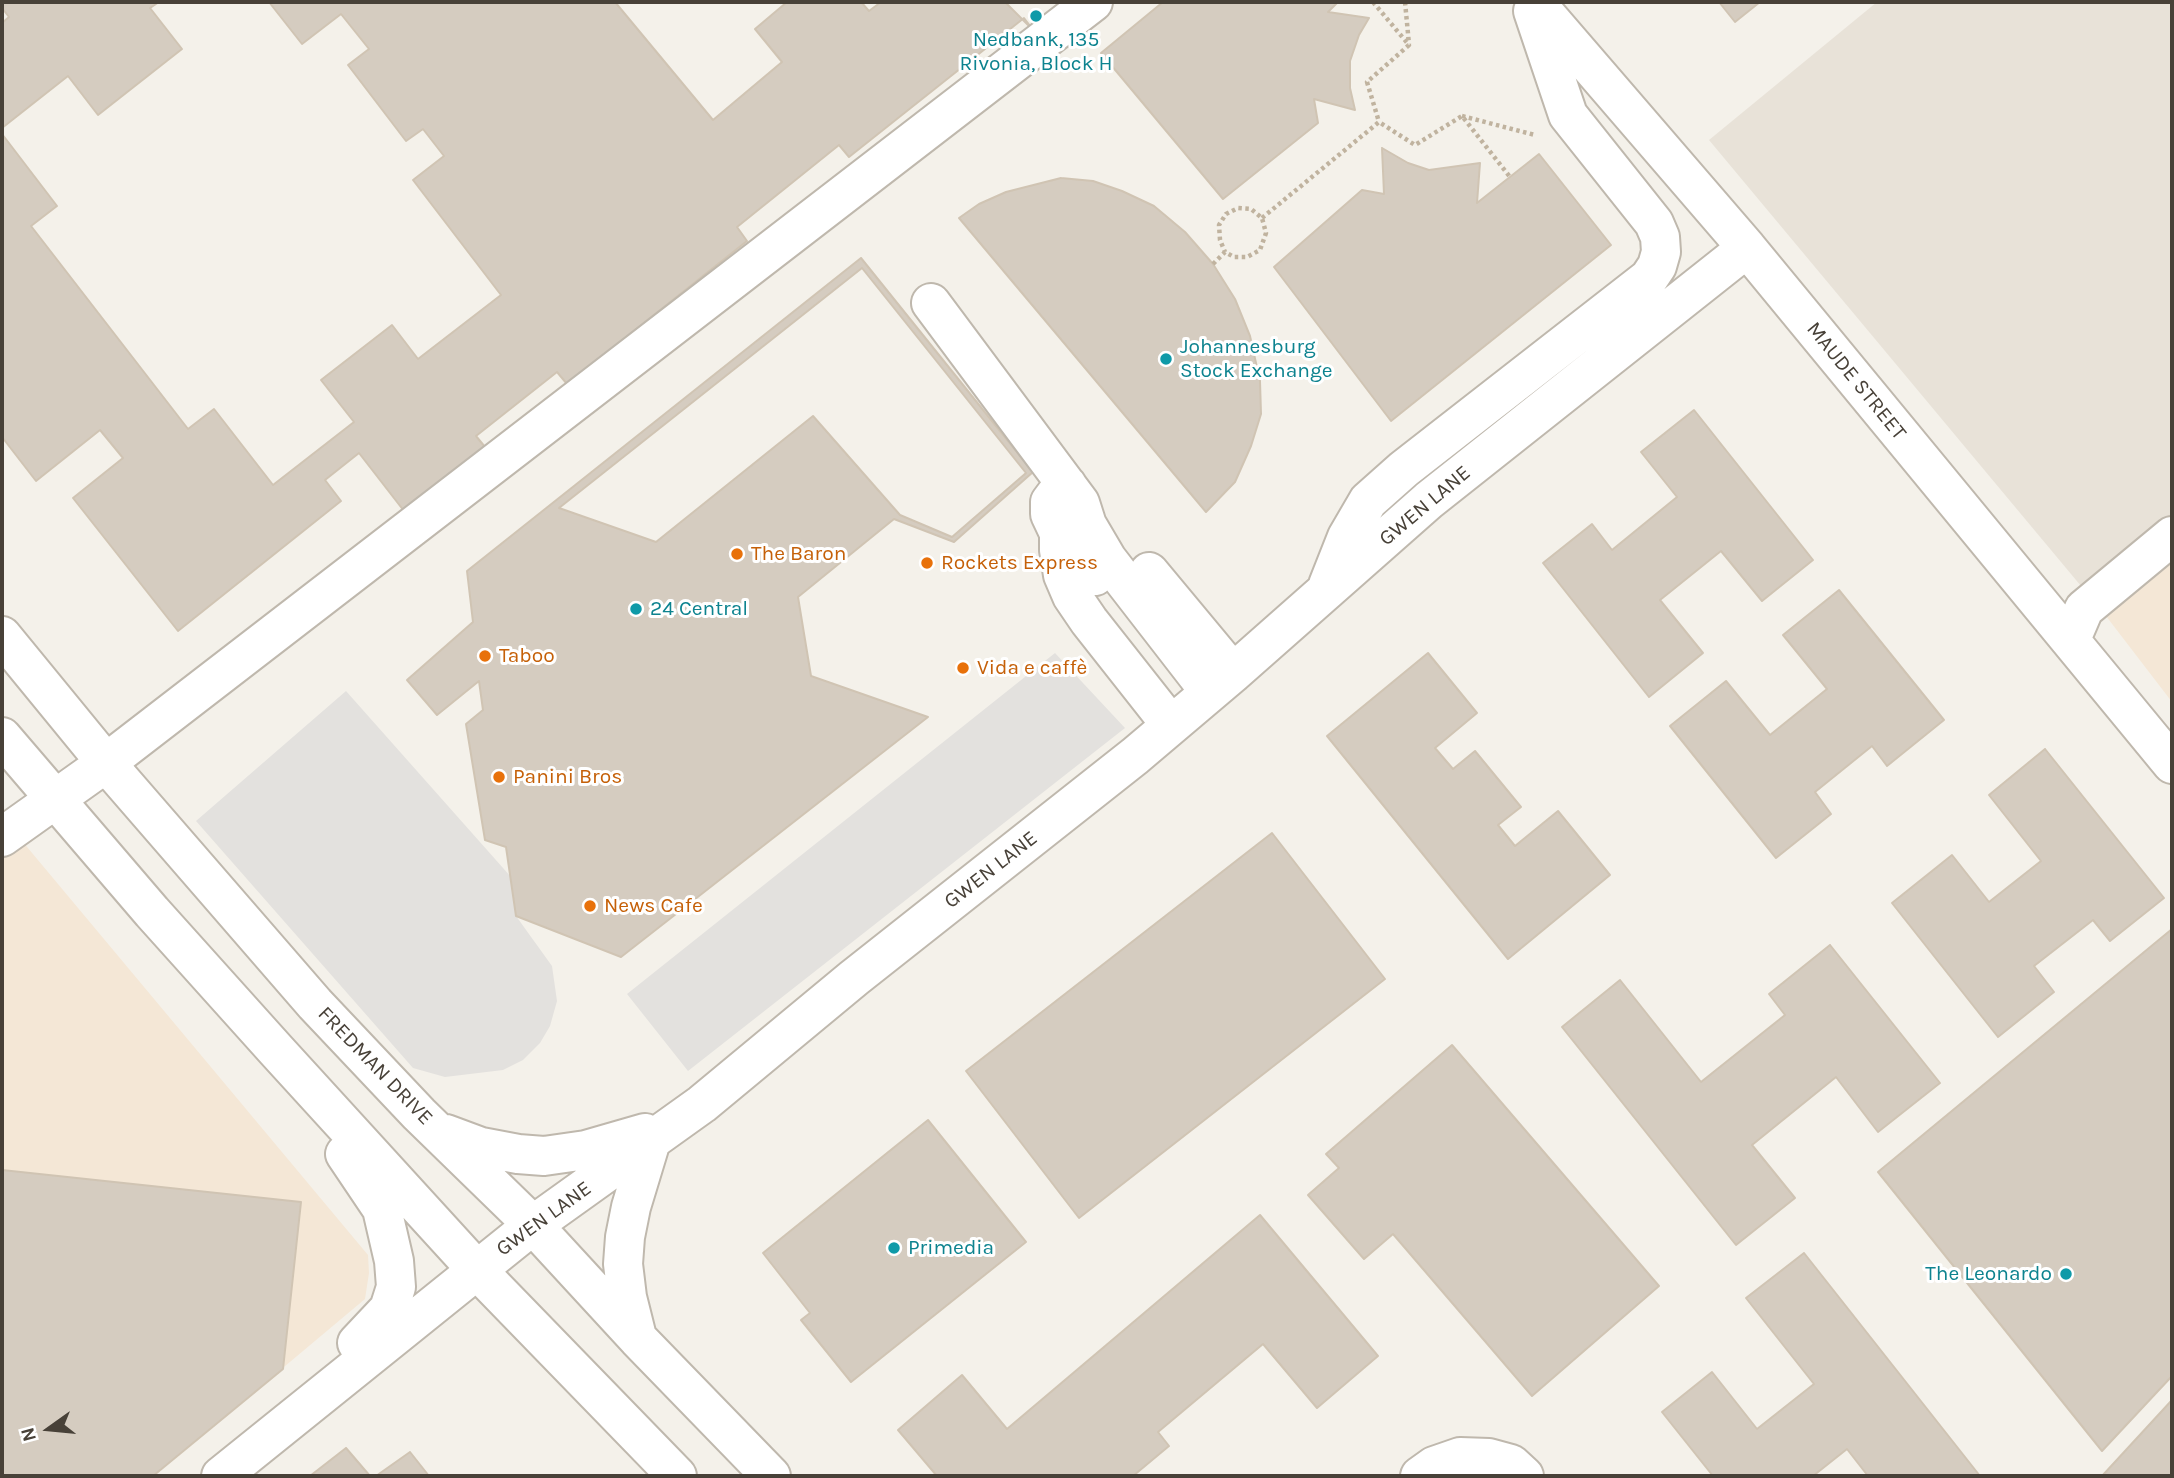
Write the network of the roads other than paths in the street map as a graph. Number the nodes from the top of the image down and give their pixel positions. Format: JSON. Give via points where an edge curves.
{"nodes":[{"id":1,"x":1093,"y":2,"type":"edge"},
{"id":2,"x":1530,"y":2,"type":"edge"},
{"id":3,"x":1535,"y":2,"type":"edge"},
{"id":4,"x":1747,"y":248,"type":"junction"},
{"id":5,"x":931,"y":303,"type":"dead end"},
{"id":6,"x":1069,"y":507,"type":"junction"},
{"id":7,"x":2172,"y":536,"type":"edge"},
{"id":8,"x":1325,"y":593,"type":"junction"},
{"id":9,"x":2061,"y":628,"type":"junction"},
{"id":10,"x":2,"y":636,"type":"edge"},
{"id":11,"x":1201,"y":700,"type":"junction"},
{"id":12,"x":2,"y":737,"type":"edge"},
{"id":13,"x":106,"y":763,"type":"junction"},
{"id":14,"x":2172,"y":764,"type":"edge"},
{"id":15,"x":54,"y":798,"type":"junction"},
{"id":16,"x":2,"y":837,"type":"edge"},
{"id":17,"x":276,"y":1050,"type":"junction"},
{"id":18,"x":702,"y":1104,"type":"junction"},
{"id":19,"x":419,"y":1114,"type":"junction"},
{"id":20,"x":652,"y":1141,"type":"junction"},
{"id":21,"x":533,"y":1225,"type":"junction"},
{"id":22,"x":476,"y":1269,"type":"junction"},
{"id":23,"x":638,"y":1339,"type":"junction"},
{"id":24,"x":256,"y":1448,"type":"junction"},
{"id":25,"x":221,"y":1476,"type":"edge"},
{"id":26,"x":677,"y":1476,"type":"edge"},
{"id":27,"x":771,"y":1476,"type":"edge"},
{"id":28,"x":1420,"y":1476,"type":"edge"},
{"id":29,"x":1524,"y":1476,"type":"edge"}],
"edges":[{"from":1,"to":13,"type":"street"},
{"from":2,"to":8,"type":"street","via":[[1568,115],[1654,223],[1660,237],[1657,266],[1649,278],[1368,501],[1347,537]]},
{"from":3,"to":4,"type":"street","name":"MAUDE STREET"},
{"from":4,"to":8,"type":"street","name":"GWEN LANE","via":[[1429,500]]},
{"from":4,"to":9,"type":"street","name":"MAUDE STREET"},
{"from":5,"to":6,"type":"street"},
{"from":6,"to":11,"type":"street","via":[[1087,564]]},
{"from":6,"to":11,"type":"street","via":[[1096,508],[1108,516],[1153,576]]},
{"from":7,"to":9,"type":"street","via":[[2084,609],[2075,630]]},
{"from":8,"to":11,"type":"street","name":"GWEN LANE"},
{"from":9,"to":14,"type":"street","name":"MAUDE STREET"},
{"from":10,"to":13,"type":"street","name":"FREDMAN DRIVE"},
{"from":11,"to":18,"type":"street","name":"GWEN LANE"},
{"from":12,"to":15,"type":"street"},
{"from":13,"to":15,"type":"street"},
{"from":13,"to":19,"type":"street","name":"FREDMAN DRIVE","via":[[315,1004]]},
{"from":15,"to":16,"type":"street"},
{"from":15,"to":17,"type":"street"},
{"from":17,"to":22,"type":"street"},
{"from":17,"to":24,"type":"street","via":[[382,1209],[397,1287],[389,1309]]},
{"from":18,"to":19,"type":"street","via":[[640,1136],[544,1156],[481,1147],[445,1134]]},
{"from":18,"to":20,"type":"street","name":"GWEN LANE"},
{"from":19,"to":21,"type":"street","name":"FREDMAN DRIVE"},
{"from":20,"to":21,"type":"street","name":"GWEN LANE"},
{"from":20,"to":23,"type":"street","via":[[631,1207],[623,1264]]},
{"from":21,"to":22,"type":"street","name":"GWEN LANE"},
{"from":21,"to":23,"type":"street","name":"FREDMAN DRIVE"},
{"from":22,"to":24,"type":"street","name":"GWEN LANE"},
{"from":22,"to":26,"type":"street"},
{"from":23,"to":27,"type":"street","name":"FREDMAN DRIVE"},
{"from":24,"to":25,"type":"street","name":"GWEN LANE"},
{"from":28,"to":29,"type":"street","via":[[1460,1457],[1511,1464]]}]}
